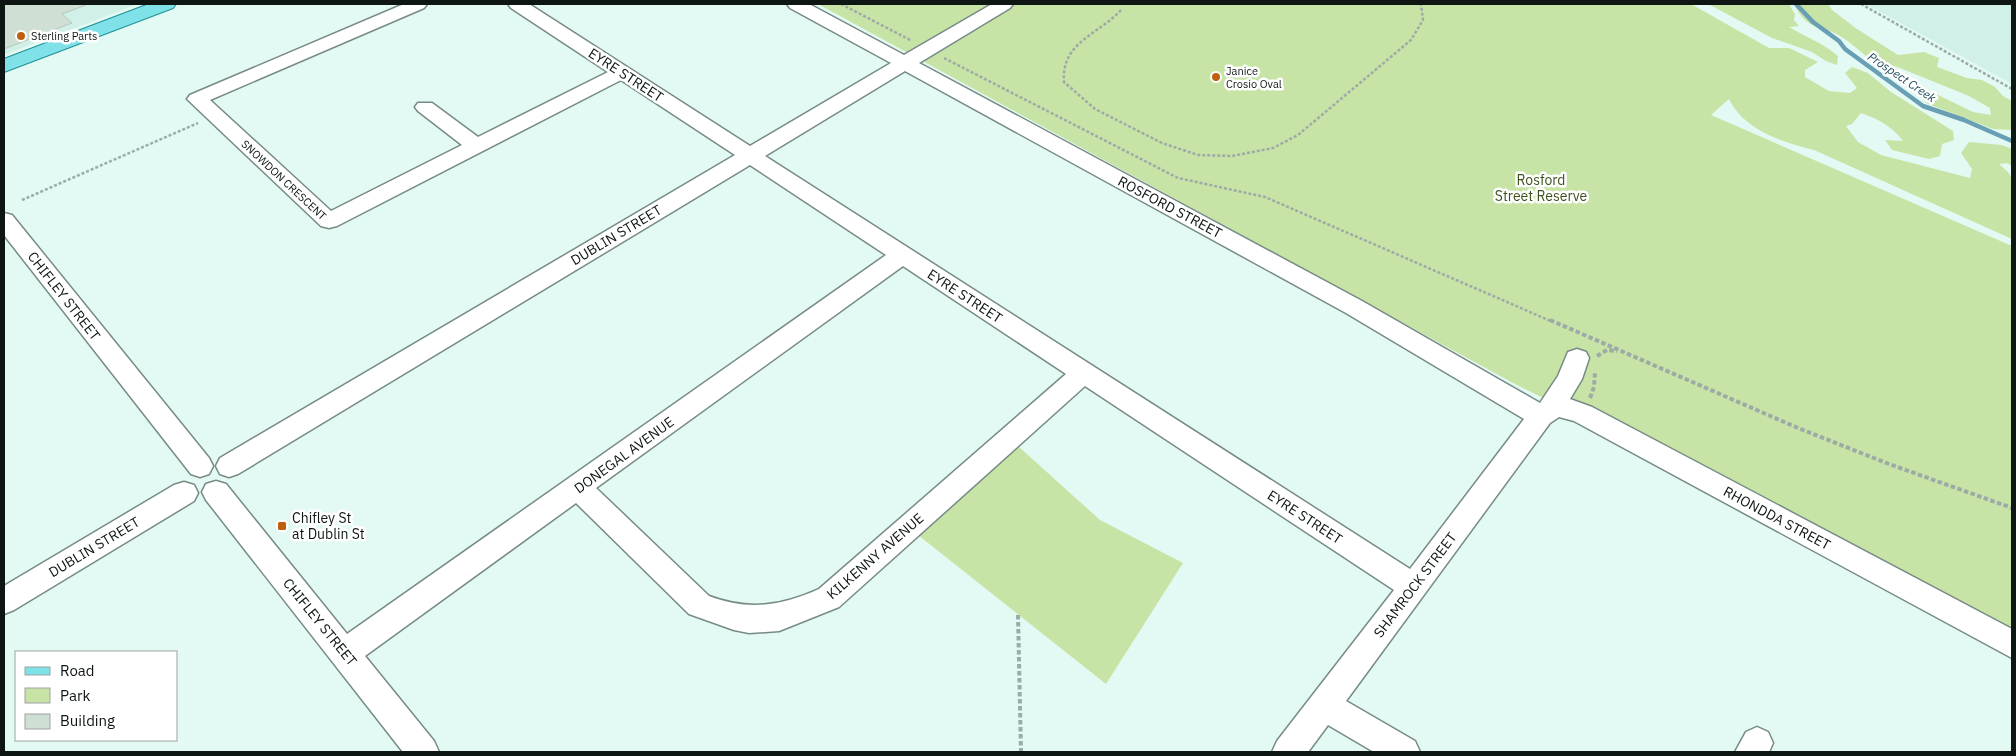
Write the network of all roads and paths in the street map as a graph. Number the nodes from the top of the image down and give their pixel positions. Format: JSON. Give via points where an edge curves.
{"nodes":[{"id":1,"x":166,"y":4,"type":"edge"},
{"id":2,"x":418,"y":4,"type":"edge"},
{"id":3,"x":517,"y":4,"type":"edge"},
{"id":4,"x":796,"y":4,"type":"edge"},
{"id":5,"x":841,"y":4,"type":"edge"},
{"id":6,"x":1004,"y":4,"type":"edge"},
{"id":7,"x":1421,"y":4,"type":"edge"},
{"id":8,"x":1861,"y":4,"type":"edge"},
{"id":9,"x":1121,"y":10,"type":"dead end"},
{"id":10,"x":927,"y":49,"type":"junction"},
{"id":11,"x":904,"y":63,"type":"junction"},
{"id":12,"x":4,"y":66,"type":"edge"},
{"id":13,"x":622,"y":72,"type":"junction"},
{"id":14,"x":2012,"y":89,"type":"edge"},
{"id":15,"x":425,"y":107,"type":"dead end"},
{"id":16,"x":214,"y":116,"type":"junction"},
{"id":17,"x":476,"y":146,"type":"junction"},
{"id":18,"x":749,"y":156,"type":"junction"},
{"id":19,"x":22,"y":200,"type":"dead end"},
{"id":20,"x":4,"y":220,"type":"edge"},
{"id":21,"x":902,"y":255,"type":"junction"},
{"id":22,"x":1619,"y":351,"type":"junction"},
{"id":23,"x":1577,"y":358,"type":"dead end"},
{"id":24,"x":1082,"y":373,"type":"junction"},
{"id":25,"x":1590,"y":399,"type":"dead end"},
{"id":26,"x":1546,"y":412,"type":"junction"},
{"id":27,"x":200,"y":466,"type":"junction"},
{"id":28,"x":229,"y":466,"type":"junction"},
{"id":29,"x":578,"y":488,"type":"junction"},
{"id":30,"x":216,"y":492,"type":"junction"},
{"id":31,"x":184,"y":493,"type":"junction"},
{"id":32,"x":2012,"y":508,"type":"edge"},
{"id":33,"x":1414,"y":587,"type":"junction"},
{"id":34,"x":4,"y":601,"type":"edge"},
{"id":35,"x":1018,"y":615,"type":"dead end"},
{"id":36,"x":2012,"y":644,"type":"edge"},
{"id":37,"x":345,"y":653,"type":"junction"},
{"id":38,"x":1323,"y":705,"type":"junction"},
{"id":39,"x":423,"y":752,"type":"edge"},
{"id":40,"x":1021,"y":752,"type":"edge"},
{"id":41,"x":1288,"y":752,"type":"edge"},
{"id":42,"x":1404,"y":752,"type":"edge"}],
"edges":[{"from":1,"to":12,"type":"main road"},
{"from":2,"to":16,"type":"street","name":"SNOWDON CRESCENT","via":[[197,99]]},
{"from":3,"to":13,"type":"street","name":"EYRE STREET"},
{"from":4,"to":11,"type":"street","name":"ROSFORD STREET"},
{"from":5,"to":10,"type":"path"},
{"from":6,"to":10,"type":"street","name":"DUBLIN STREET"},
{"from":7,"to":9,"type":"path","via":[[1423,20],[1411,40],[1298,135],[1273,148],[1232,156],[1198,155],[1162,143],[1095,109],[1064,82],[1063,67],[1071,51],[1086,36],[1118,16]]},
{"from":8,"to":14,"type":"path"},
{"from":10,"to":11,"type":"street","name":"DUBLIN STREET"},
{"from":10,"to":22,"type":"path","via":[[1178,178],[1265,197]]},
{"from":11,"to":18,"type":"street","name":"DUBLIN STREET"},
{"from":11,"to":26,"type":"street","name":"ROSFORD STREET"},
{"from":13,"to":17,"type":"street","name":"SNOWDON CRESCENT"},
{"from":13,"to":18,"type":"street","name":"EYRE STREET"},
{"from":15,"to":17,"type":"street"},
{"from":16,"to":17,"type":"street","name":"SNOWDON CRESCENT","via":[[329,221]]},
{"from":16,"to":19,"type":"path"},
{"from":18,"to":21,"type":"street","name":"EYRE STREET"},
{"from":18,"to":28,"type":"street","name":"DUBLIN STREET"},
{"from":20,"to":27,"type":"street","name":"CHIFLEY STREET"},
{"from":21,"to":24,"type":"street","name":"EYRE STREET"},
{"from":21,"to":29,"type":"street","name":"DONEGAL AVENUE"},
{"from":22,"to":25,"type":"path","via":[[1607,350],[1596,357],[1593,365],[1596,378]]},
{"from":22,"to":32,"type":"path","via":[[1825,439]]},
{"from":23,"to":26,"type":"street","name":"SHAMROCK STREET","via":[[1569,379]]},
{"from":24,"to":29,"type":"street","name":"KILKENNY AVENUE","via":[[829,598],[802,612],[777,618],[750,620],[724,616],[699,605]]},
{"from":24,"to":33,"type":"street","name":"EYRE STREET"},
{"from":26,"to":33,"type":"street","name":"SHAMROCK STREET"},
{"from":26,"to":36,"type":"street","name":"RHONDDA STREET","via":[[1565,407],[1583,414]]},
{"from":27,"to":28,"type":"street","via":[[220,461]]},
{"from":27,"to":31,"type":"street","via":[[192,470],[183,483]]},
{"from":28,"to":30,"type":"street","via":[[228,481]]},
{"from":29,"to":37,"type":"street","name":"DONEGAL AVENUE"},
{"from":30,"to":31,"type":"street","via":[[194,497]]},
{"from":30,"to":37,"type":"street","name":"CHIFLEY STREET"},
{"from":31,"to":34,"type":"street","name":"DUBLIN STREET"},
{"from":33,"to":38,"type":"street","name":"SHAMROCK STREET"},
{"from":35,"to":40,"type":"path"},
{"from":37,"to":39,"type":"street","name":"CHIFLEY STREET"},
{"from":38,"to":41,"type":"street","name":"SHAMROCK STREET"},
{"from":38,"to":42,"type":"street"}]}
